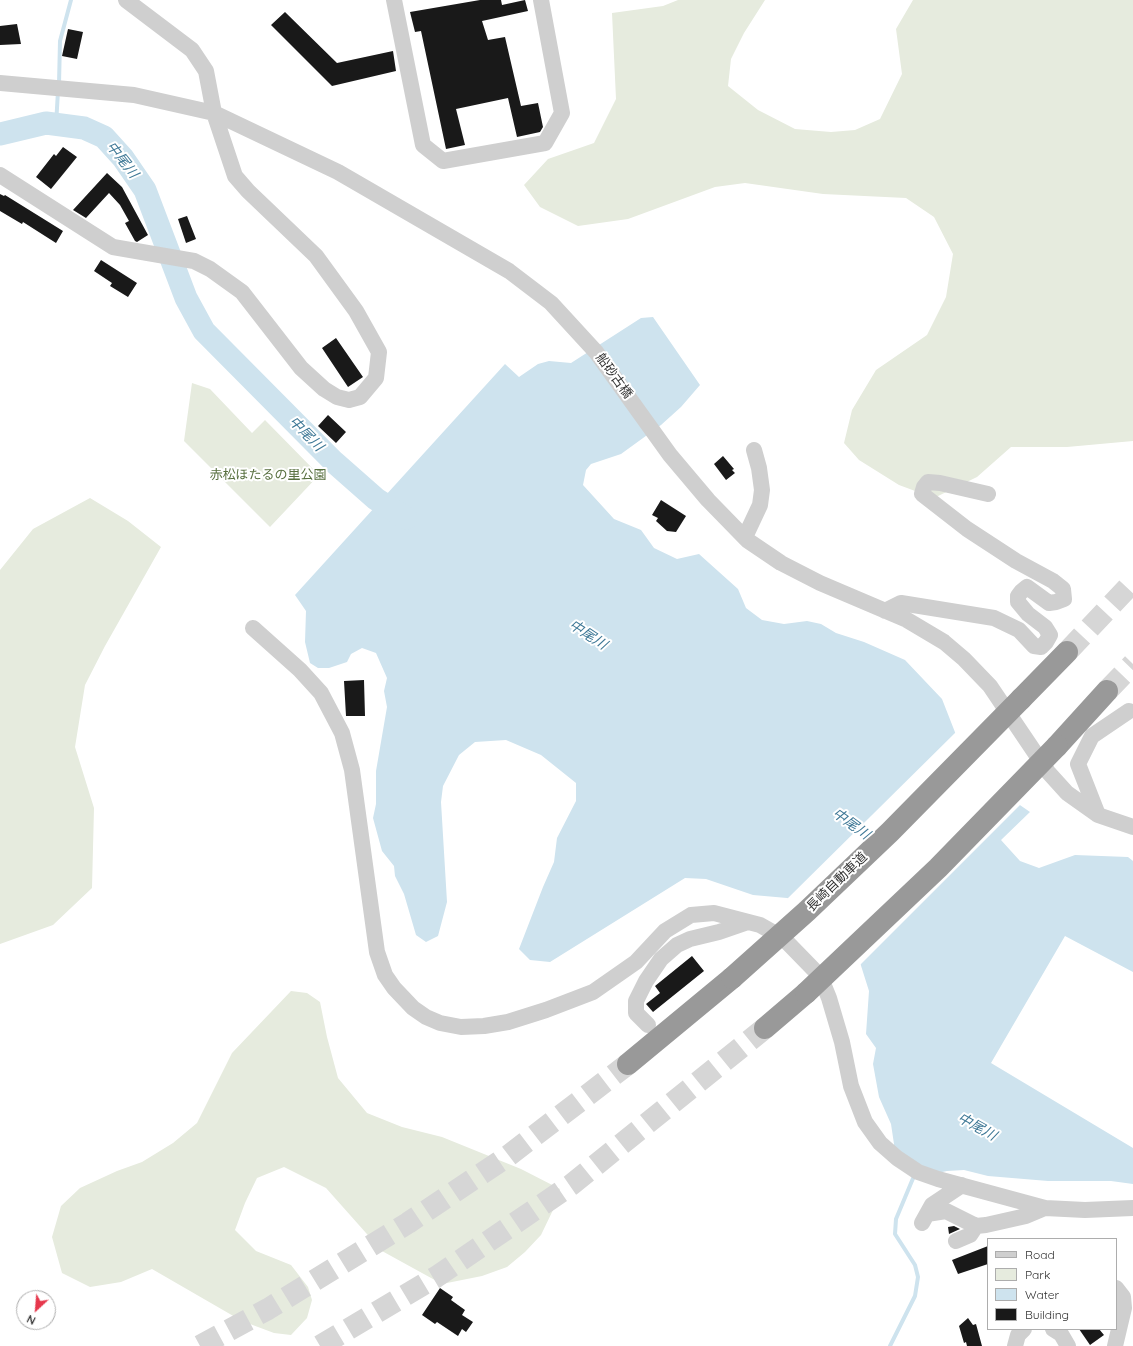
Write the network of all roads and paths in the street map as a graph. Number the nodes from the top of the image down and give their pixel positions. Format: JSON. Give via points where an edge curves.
{"nodes":[{"id":1,"x":126,"y":0,"type":"edge"},
{"id":2,"x":394,"y":0,"type":"edge"},
{"id":3,"x":541,"y":0,"type":"edge"},
{"id":4,"x":0,"y":83,"type":"edge"},
{"id":5,"x":214,"y":113,"type":"junction"},
{"id":6,"x":0,"y":175,"type":"edge"},
{"id":7,"x":7,"y":185,"type":"edge"},
{"id":8,"x":754,"y":450,"type":"dead end"},
{"id":9,"x":988,"y":494,"type":"dead end"},
{"id":10,"x":745,"y":537,"type":"junction"},
{"id":11,"x":884,"y":611,"type":"junction"},
{"id":12,"x":253,"y":628,"type":"dead end"},
{"id":13,"x":1067,"y":652,"type":"tunnel mouth"},
{"id":14,"x":1108,"y":691,"type":"tunnel mouth"},
{"id":15,"x":1130,"y":711,"type":"dead end"},
{"id":16,"x":1098,"y":815,"type":"junction"},
{"id":17,"x":1133,"y":827,"type":"edge"},
{"id":18,"x":748,"y":922,"type":"junction"},
{"id":19,"x":648,"y":1025,"type":"dead end"},
{"id":20,"x":765,"y":1028,"type":"tunnel mouth"},
{"id":21,"x":628,"y":1064,"type":"tunnel mouth"},
{"id":22,"x":962,"y":1185,"type":"junction"},
{"id":23,"x":1045,"y":1208,"type":"junction"},
{"id":24,"x":1133,"y":1208,"type":"edge"},
{"id":25,"x":976,"y":1226,"type":"junction"},
{"id":26,"x":956,"y":1241,"type":"dead end"},
{"id":27,"x":1117,"y":1289,"type":"edge"},
{"id":28,"x":1023,"y":1330,"type":"edge"},
{"id":29,"x":1055,"y":1330,"type":"edge"},
{"id":30,"x":1015,"y":1346,"type":"edge"},
{"id":31,"x":1068,"y":1346,"type":"edge"},
{"id":32,"x":1115,"y":1346,"type":"edge"}],
"edges":[{"from":1,"to":5,"type":"street","via":[[192,50],[206,71]]},
{"from":2,"to":3,"type":"street","via":[[423,145],[443,160],[545,143],[562,113]]},
{"from":4,"to":5,"type":"street","name":"船砂古橋","via":[[134,95]]},
{"from":5,"to":7,"type":"street","via":[[234,176],[316,256],[356,311],[379,352],[376,378],[360,397],[349,400],[337,397],[324,389],[301,368],[242,292],[210,268],[194,261],[113,247]]},
{"from":5,"to":10,"type":"street","name":"船砂古橋","via":[[338,172],[509,271],[552,303],[596,352],[670,455],[708,500]]},
{"from":6,"to":7,"type":"street"},
{"from":8,"to":10,"type":"street","via":[[762,490],[760,505]]},
{"from":9,"to":11,"type":"street","via":[[928,482],[922,494],[967,529],[1016,561],[1054,581],[1063,590],[1064,598],[1049,603],[1027,587],[1018,596],[1018,602],[1050,635],[1046,642],[1041,647],[1034,646],[1019,630],[994,618],[900,604]]},
{"from":10,"to":11,"type":"street","name":"船砂古橋","via":[[781,563]]},
{"from":11,"to":16,"type":"street","name":"船砂古橋","via":[[907,620],[944,642],[964,659],[990,686],[1048,772],[1067,793]]},
{"from":12,"to":18,"type":"street","via":[[300,670],[321,693],[342,733],[352,770],[377,952],[385,975],[394,988],[426,1017],[461,1027],[508,1022],[593,992],[636,962],[665,931],[691,914],[714,913]]},
{"from":13,"to":21,"type":"highway","name":"長崎自動車道","bridge":true,"via":[[890,832],[807,911],[732,978]]},
{"from":14,"to":20,"type":"highway","bridge":true,"via":[[938,868],[806,993]]},
{"from":15,"to":16,"type":"street","via":[[1092,736],[1078,764]]},
{"from":16,"to":17,"type":"street","name":"船砂古橋"},
{"from":18,"to":19,"type":"street","via":[[677,944],[661,959],[636,1001],[636,1013]]},
{"from":18,"to":22,"type":"street","via":[[760,925],[783,938],[820,976],[842,1042],[851,1086],[865,1122],[880,1143],[918,1172]]},
{"from":22,"to":23,"type":"street"},
{"from":22,"to":25,"type":"street","via":[[932,1205],[924,1218],[946,1211]]},
{"from":23,"to":24,"type":"street"},
{"from":23,"to":25,"type":"street","via":[[1026,1216]]},
{"from":25,"to":26,"type":"street","via":[[970,1235]]},
{"from":27,"to":32,"type":"street","via":[[1123,1297],[1124,1308]]},
{"from":28,"to":30,"type":"street","via":[[1018,1335]]},
{"from":29,"to":31,"type":"street","via":[[1061,1334]]}]}
